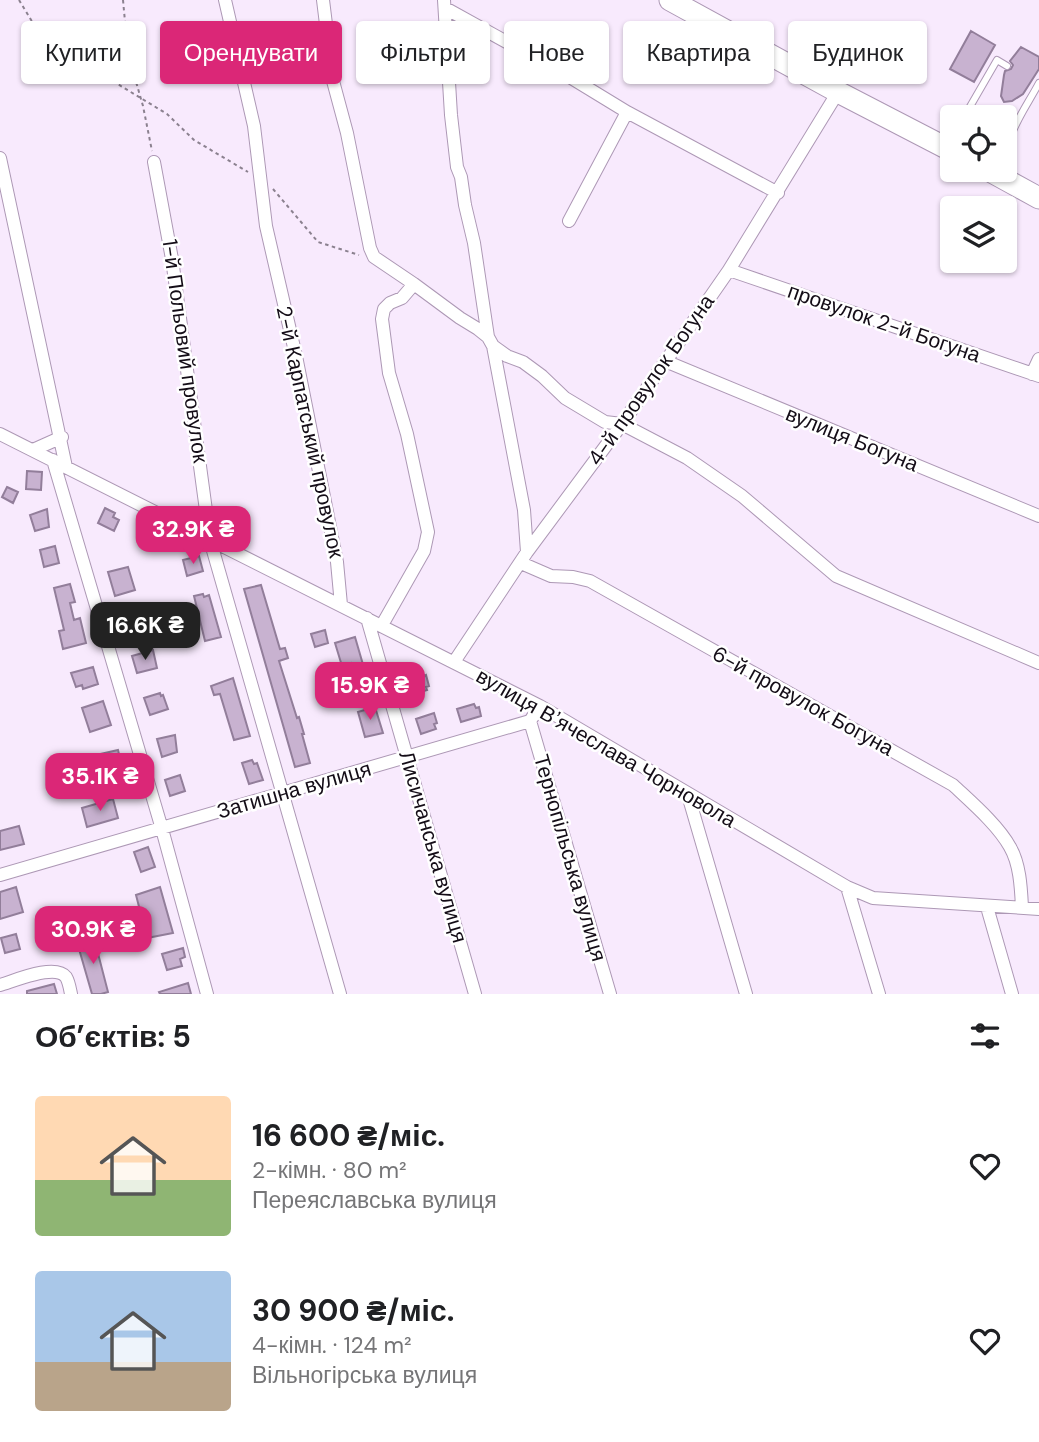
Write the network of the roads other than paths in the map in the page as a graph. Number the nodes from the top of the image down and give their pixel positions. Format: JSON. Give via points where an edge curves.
{"nodes":[{"id":1,"x":225,"y":0,"type":"edge"},
{"id":2,"x":323,"y":0,"type":"edge"},
{"id":3,"x":670,"y":0,"type":"edge"},
{"id":4,"x":444,"y":4,"type":"edge"},
{"id":5,"x":1007,"y":66,"type":"dead end"},
{"id":6,"x":1037,"y":82,"type":"edge"},
{"id":7,"x":838,"y":92,"type":"junction"},
{"id":8,"x":971,"y":105,"type":"edge"},
{"id":9,"x":627,"y":112,"type":"junction"},
{"id":10,"x":940,"y":142,"type":"edge"},
{"id":11,"x":0,"y":158,"type":"edge"},
{"id":12,"x":154,"y":162,"type":"road end"},
{"id":13,"x":1011,"y":182,"type":"edge"},
{"id":14,"x":1015,"y":184,"type":"junction"},
{"id":15,"x":778,"y":192,"type":"junction"},
{"id":16,"x":1039,"y":198,"type":"edge"},
{"id":17,"x":569,"y":221,"type":"dead end"},
{"id":18,"x":729,"y":270,"type":"junction"},
{"id":19,"x":414,"y":284,"type":"junction"},
{"id":20,"x":490,"y":342,"type":"junction"},
{"id":21,"x":1039,"y":359,"type":"edge"},
{"id":22,"x":665,"y":361,"type":"junction"},
{"id":23,"x":1036,"y":375,"type":"edge"},
{"id":24,"x":622,"y":424,"type":"junction"},
{"id":25,"x":0,"y":435,"type":"edge"},
{"id":26,"x":61,"y":437,"type":"junction"},
{"id":27,"x":33,"y":450,"type":"junction"},
{"id":28,"x":53,"y":460,"type":"junction"},
{"id":29,"x":66,"y":467,"type":"junction"},
{"id":30,"x":1039,"y":516,"type":"edge"},
{"id":31,"x":210,"y":540,"type":"junction"},
{"id":32,"x":524,"y":557,"type":"junction"},
{"id":33,"x":341,"y":605,"type":"junction"},
{"id":34,"x":367,"y":618,"type":"junction"},
{"id":35,"x":382,"y":625,"type":"junction"},
{"id":36,"x":454,"y":662,"type":"junction"},
{"id":37,"x":1039,"y":663,"type":"edge"},
{"id":38,"x":540,"y":706,"type":"junction"},
{"id":39,"x":530,"y":721,"type":"junction"},
{"id":40,"x":407,"y":757,"type":"junction"},
{"id":41,"x":282,"y":794,"type":"junction"},
{"id":42,"x":688,"y":795,"type":"junction"},
{"id":43,"x":162,"y":830,"type":"junction"},
{"id":44,"x":0,"y":875,"type":"edge"},
{"id":45,"x":847,"y":887,"type":"junction"},
{"id":46,"x":1022,"y":907,"type":"junction"},
{"id":47,"x":987,"y":908,"type":"junction"},
{"id":48,"x":1039,"y":909,"type":"edge"},
{"id":49,"x":0,"y":985,"type":"edge"},
{"id":50,"x":71,"y":994,"type":"edge"},
{"id":51,"x":207,"y":994,"type":"edge"},
{"id":52,"x":340,"y":994,"type":"edge"},
{"id":53,"x":475,"y":994,"type":"edge"},
{"id":54,"x":610,"y":994,"type":"edge"},
{"id":55,"x":746,"y":994,"type":"edge"},
{"id":56,"x":879,"y":994,"type":"edge"},
{"id":57,"x":1012,"y":994,"type":"edge"}],
"edges":[{"from":1,"to":33,"type":"street","name":"2-й Карпатський провулок","via":[[254,126],[266,226],[337,562]]},
{"from":2,"to":19,"type":"street","via":[[333,81],[370,248],[374,257]]},
{"from":3,"to":7,"type":"main road"},
{"from":4,"to":9,"type":"street"},
{"from":4,"to":20,"type":"street","via":[[457,167]]},
{"from":5,"to":8,"type":"lane","via":[[997,60]]},
{"from":6,"to":14,"type":"lane","via":[[1007,145],[1005,164]]},
{"from":7,"to":10,"type":"main road"},
{"from":7,"to":15,"type":"street","name":"4-й провулок Богуна"},
{"from":9,"to":15,"type":"street"},
{"from":9,"to":17,"type":"street"},
{"from":11,"to":26,"type":"street"},
{"from":12,"to":31,"type":"street","name":"1-й Польовий провулок","via":[[172,259]]},
{"from":13,"to":14,"type":"main road"},
{"from":14,"to":16,"type":"main road"},
{"from":15,"to":18,"type":"street","name":"4-й провулок Богуна"},
{"from":18,"to":22,"type":"street","name":"4-й провулок Богуна"},
{"from":18,"to":23,"type":"street","name":"провулок 2-й Богуна"},
{"from":19,"to":20,"type":"street"},
{"from":19,"to":35,"type":"street","via":[[384,309],[382,319],[389,373],[407,434],[428,541]]},
{"from":20,"to":24,"type":"street","via":[[523,362],[565,398],[606,422]]},
{"from":20,"to":32,"type":"street","via":[[524,510]]},
{"from":21,"to":23,"type":"street"},
{"from":22,"to":24,"type":"street","name":"4-й провулок Богуна"},
{"from":22,"to":30,"type":"street","name":"вулиця Богуна"},
{"from":24,"to":32,"type":"street","name":"4-й провулок Богуна"},
{"from":24,"to":37,"type":"street","via":[[687,458],[742,496],[836,576]]},
{"from":25,"to":27,"type":"street","name":"вулиця Вʼячеслава Чорновола"},
{"from":26,"to":27,"type":"street"},
{"from":26,"to":29,"type":"street"},
{"from":27,"to":28,"type":"street","name":"вулиця Вʼячеслава Чорновола"},
{"from":28,"to":29,"type":"street","name":"вулиця Вʼячеслава Чорновола"},
{"from":28,"to":43,"type":"street"},
{"from":29,"to":31,"type":"street","name":"вулиця Вʼячеслава Чорновола"},
{"from":31,"to":33,"type":"street","name":"вулиця Вʼячеслава Чорновола"},
{"from":31,"to":41,"type":"street","name":"1-й Польовий провулок"},
{"from":32,"to":36,"type":"street","name":"4-й провулок Богуна"},
{"from":32,"to":46,"type":"street","name":"6-й провулок Богуна","via":[[551,576],[590,581],[953,785],[1010,847]]},
{"from":33,"to":34,"type":"street","name":"вулиця Вʼячеслава Чорновола"},
{"from":34,"to":35,"type":"street","name":"вулиця Вʼячеслава Чорновола"},
{"from":34,"to":40,"type":"street","name":"Лисичанська вулиця"},
{"from":35,"to":36,"type":"street","name":"вулиця Вʼячеслава Чорновола"},
{"from":36,"to":38,"type":"street","name":"вулиця Вʼячеслава Чорновола"},
{"from":38,"to":39,"type":"street"},
{"from":38,"to":42,"type":"street","name":"вулиця Вʼячеслава Чорновола"},
{"from":39,"to":40,"type":"street","name":"Затишна вулиця"},
{"from":39,"to":54,"type":"street","name":"Тернопільська вулиця"},
{"from":40,"to":41,"type":"street","name":"Затишна вулиця"},
{"from":40,"to":53,"type":"street","name":"Лисичанська вулиця"},
{"from":41,"to":43,"type":"street","name":"Затишна вулиця"},
{"from":41,"to":52,"type":"street","name":"1-й Польовий провулок"},
{"from":42,"to":45,"type":"street","name":"вулиця Вʼячеслава Чорновола"},
{"from":42,"to":55,"type":"street"},
{"from":43,"to":44,"type":"street","name":"Затишна вулиця"},
{"from":43,"to":51,"type":"street"},
{"from":45,"to":47,"type":"street","name":"вулиця Вʼячеслава Чорновола","via":[[873,898]]},
{"from":45,"to":56,"type":"street"},
{"from":46,"to":47,"type":"street","name":"вулиця Вʼячеслава Чорновола"},
{"from":46,"to":48,"type":"street","name":"вулиця Вʼячеслава Чорновола"},
{"from":47,"to":57,"type":"street"},
{"from":49,"to":50,"type":"street","via":[[46,971],[58,972],[66,978]]}]}
